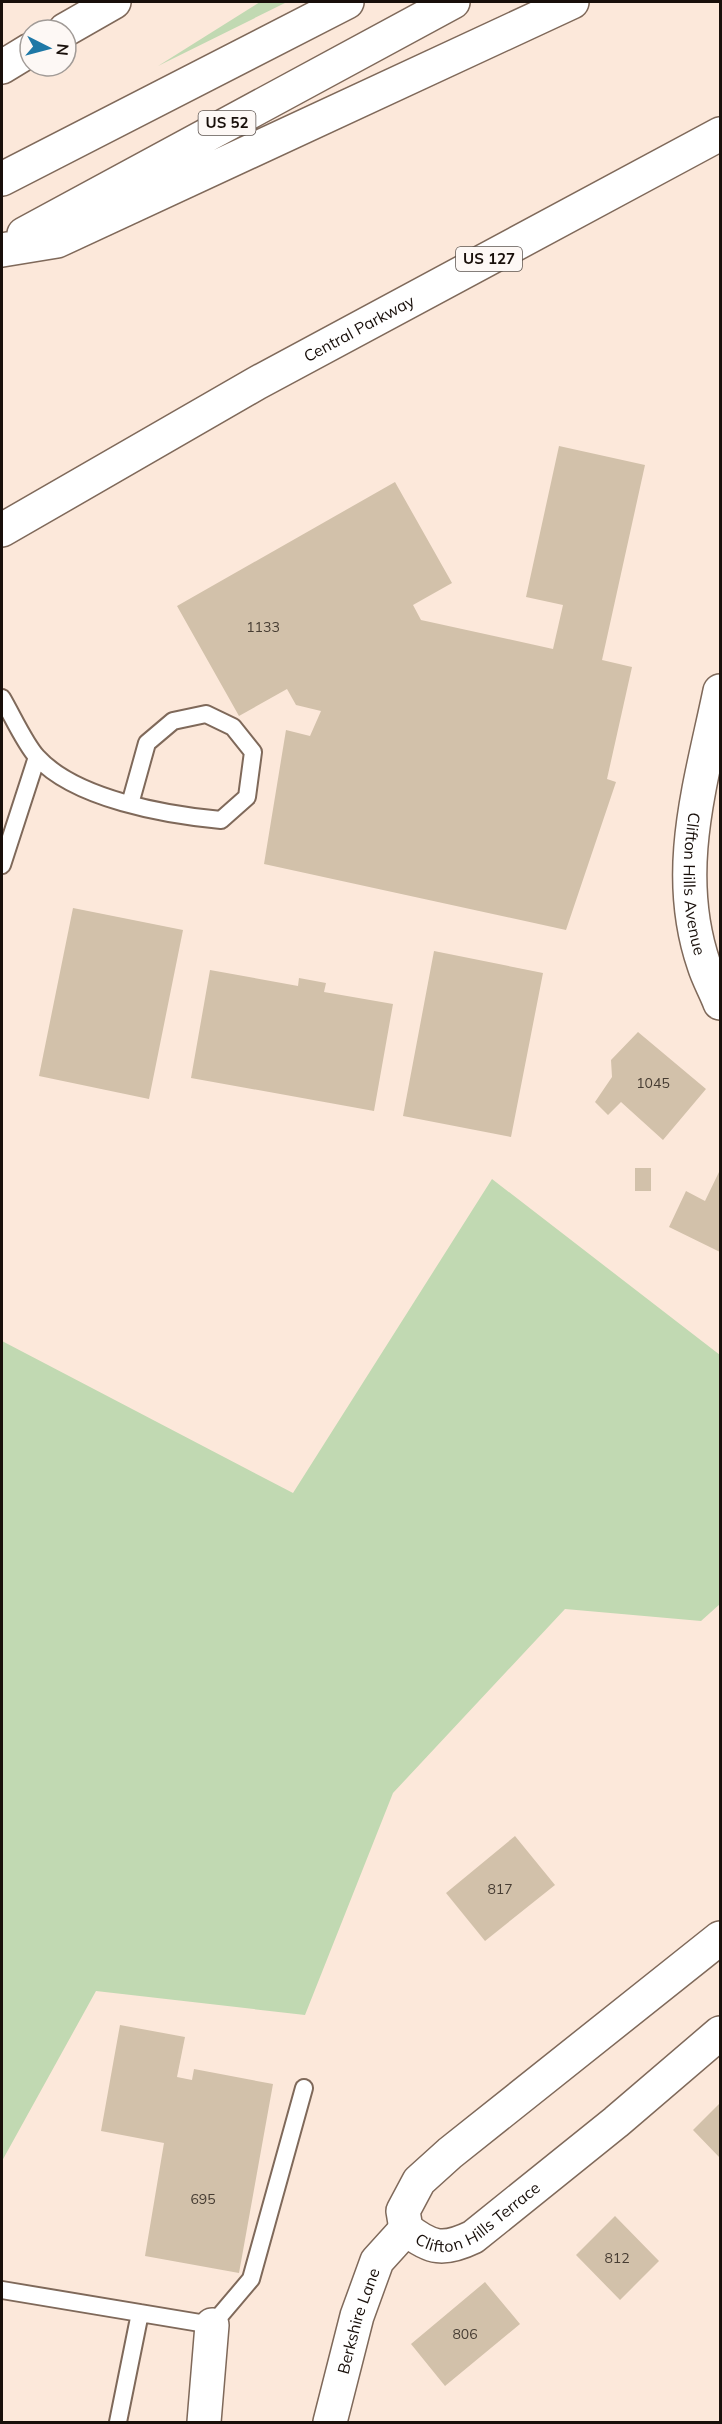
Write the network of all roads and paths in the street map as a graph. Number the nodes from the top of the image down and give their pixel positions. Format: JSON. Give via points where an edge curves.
{"nodes":[{"id":1,"x":114,"y":2,"type":"edge"},
{"id":2,"x":346,"y":2,"type":"edge"},
{"id":3,"x":453,"y":2,"type":"edge"},
{"id":4,"x":572,"y":2,"type":"edge"},
{"id":5,"x":78,"y":23,"type":"edge"},
{"id":6,"x":18,"y":57,"type":"edge"},
{"id":7,"x":2,"y":67,"type":"edge"},
{"id":8,"x":720,"y":135,"type":"edge"},
{"id":9,"x":2,"y":179,"type":"edge"},
{"id":10,"x":2,"y":248,"type":"edge"},
{"id":11,"x":2,"y":530,"type":"edge"},
{"id":12,"x":720,"y":691,"type":"edge"},
{"id":13,"x":2,"y":698,"type":"edge"},
{"id":14,"x":37,"y":757,"type":"junction"},
{"id":15,"x":130,"y":804,"type":"junction"},
{"id":16,"x":2,"y":865,"type":"edge"},
{"id":17,"x":720,"y":1003,"type":"edge"},
{"id":18,"x":720,"y":1938,"type":"edge"},
{"id":19,"x":720,"y":2033,"type":"edge"},
{"id":20,"x":304,"y":2088,"type":"dead end"},
{"id":21,"x":406,"y":2229,"type":"junction"},
{"id":22,"x":2,"y":2290,"type":"edge"},
{"id":23,"x":140,"y":2313,"type":"junction"},
{"id":24,"x":212,"y":2325,"type":"junction"},
{"id":25,"x":118,"y":2422,"type":"edge"},
{"id":26,"x":204,"y":2422,"type":"edge"},
{"id":27,"x":330,"y":2422,"type":"edge"}],
"edges":[{"from":1,"to":5,"type":"main road"},
{"from":2,"to":9,"type":"main road"},
{"from":3,"to":10,"type":"main road","number":"US 52"},
{"from":4,"to":10,"type":"main road","via":[[57,240]]},
{"from":6,"to":7,"type":"main road"},
{"from":8,"to":11,"type":"main road","name":"Central Parkway","number":"US 127","via":[[257,383]]},
{"from":12,"to":17,"type":"main road","name":"Clifton Hills Avenue","via":[[690,837],[688,869],[692,918],[704,965]]},
{"from":13,"to":14,"type":"lane"},
{"from":14,"to":15,"type":"lane","via":[[74,785]]},
{"from":14,"to":16,"type":"lane"},
{"from":15,"to":15,"type":"lane","via":[[220,820],[247,798],[253,752],[233,727],[206,714],[173,721],[147,743]]},
{"from":18,"to":21,"type":"main road","name":"Clifton Hills Terrace","via":[[419,2181],[403,2211]]},
{"from":19,"to":21,"type":"main road","name":"Clifton Hills Terrace","via":[[473,2237],[454,2246],[438,2247]]},
{"from":20,"to":24,"type":"lane","via":[[251,2279]]},
{"from":21,"to":27,"type":"main road","name":"Berkshire Lane","via":[[377,2261],[357,2316]]},
{"from":22,"to":23,"type":"lane"},
{"from":23,"to":24,"type":"lane"},
{"from":23,"to":25,"type":"lane"},
{"from":24,"to":26,"type":"main road"}]}
